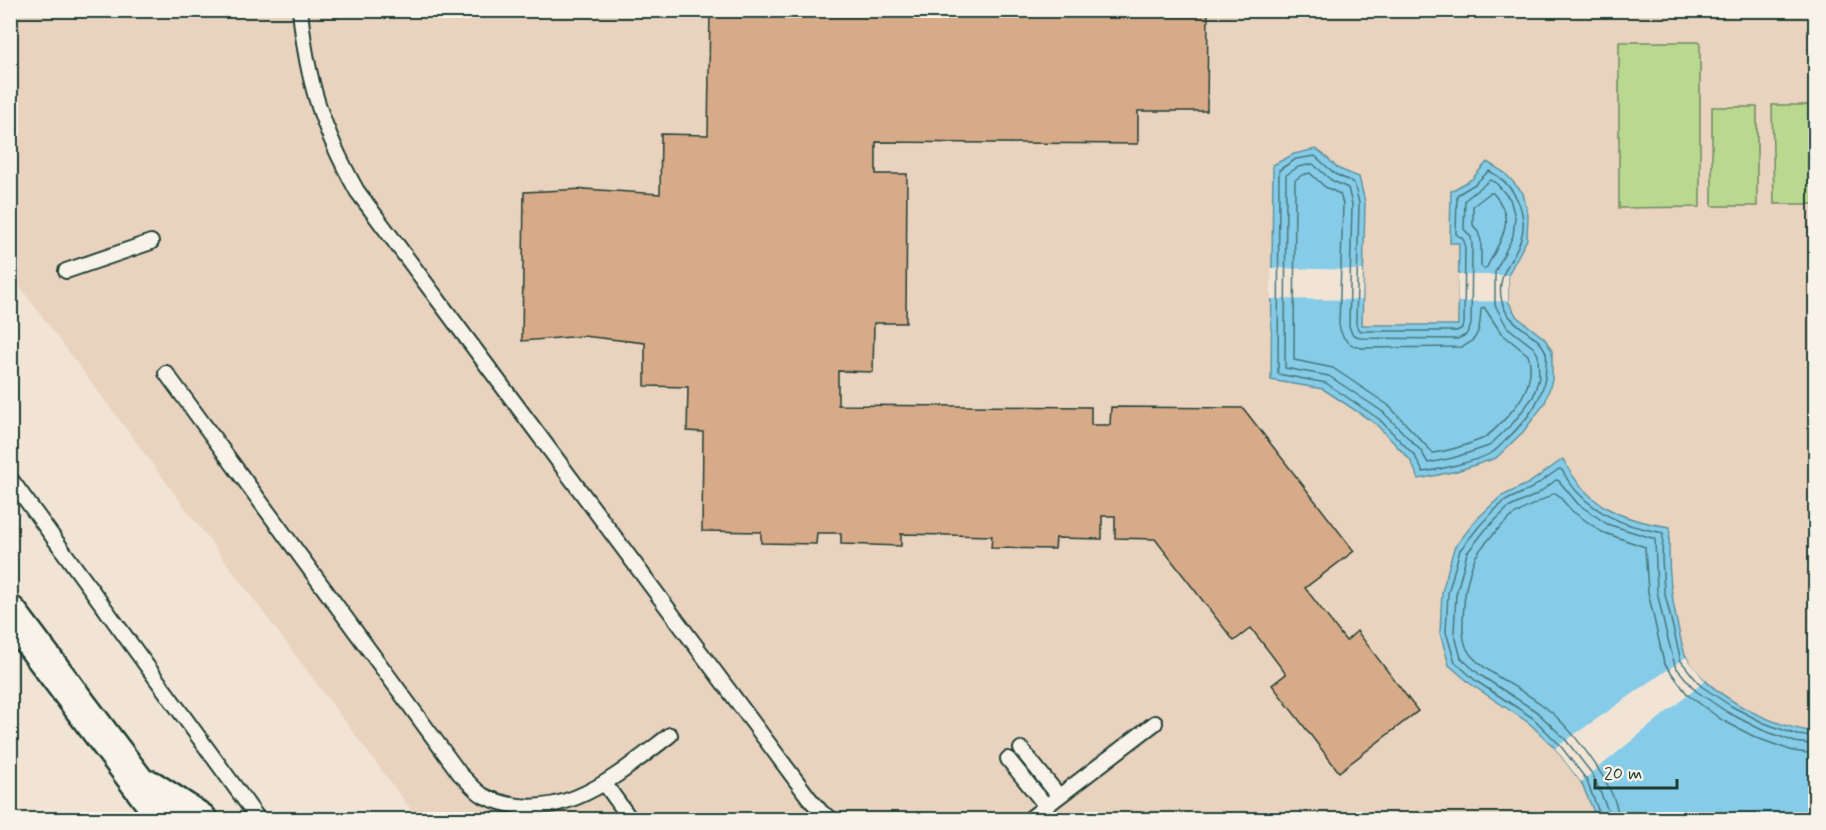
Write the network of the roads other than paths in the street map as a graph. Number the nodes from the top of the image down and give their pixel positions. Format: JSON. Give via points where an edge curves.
{"nodes":[{"id":1,"x":300,"y":10,"type":"edge"},
{"id":2,"x":151,"y":242,"type":"dead end"},
{"id":3,"x":66,"y":271,"type":"dead end"},
{"id":4,"x":166,"y":373,"type":"dead end"},
{"id":5,"x":10,"y":478,"type":"edge"},
{"id":6,"x":10,"y":613,"type":"edge"},
{"id":7,"x":1155,"y":723,"type":"dead end"},
{"id":8,"x":670,"y":735,"type":"dead end"},
{"id":9,"x":1021,"y":748,"type":"dead end"},
{"id":10,"x":1008,"y":759,"type":"dead end"},
{"id":11,"x":134,"y":777,"type":"junction"},
{"id":12,"x":605,"y":784,"type":"junction"},
{"id":13,"x":1059,"y":796,"type":"junction"},
{"id":14,"x":1046,"y":806,"type":"junction"},
{"id":15,"x":166,"y":819,"type":"edge"},
{"id":16,"x":200,"y":819,"type":"edge"},
{"id":17,"x":259,"y":819,"type":"edge"},
{"id":18,"x":631,"y":819,"type":"edge"},
{"id":19,"x":833,"y":819,"type":"edge"},
{"id":20,"x":1028,"y":819,"type":"edge"}],
"edges":[{"from":1,"to":19,"type":"lane","via":[[304,54],[319,111],[335,152],[357,191],[809,798]]},
{"from":2,"to":3,"type":"lane"},
{"from":4,"to":12,"type":"lane","via":[[460,774],[482,795],[509,808],[538,812],[568,806]]},
{"from":5,"to":17,"type":"lane"},
{"from":6,"to":11,"type":"street"},
{"from":7,"to":13,"type":"lane"},
{"from":8,"to":12,"type":"lane"},
{"from":9,"to":13,"type":"lane"},
{"from":10,"to":14,"type":"lane"},
{"from":11,"to":15,"type":"street"},
{"from":11,"to":16,"type":"street"},
{"from":12,"to":18,"type":"lane"},
{"from":13,"to":14,"type":"lane"},
{"from":14,"to":20,"type":"lane"}]}
